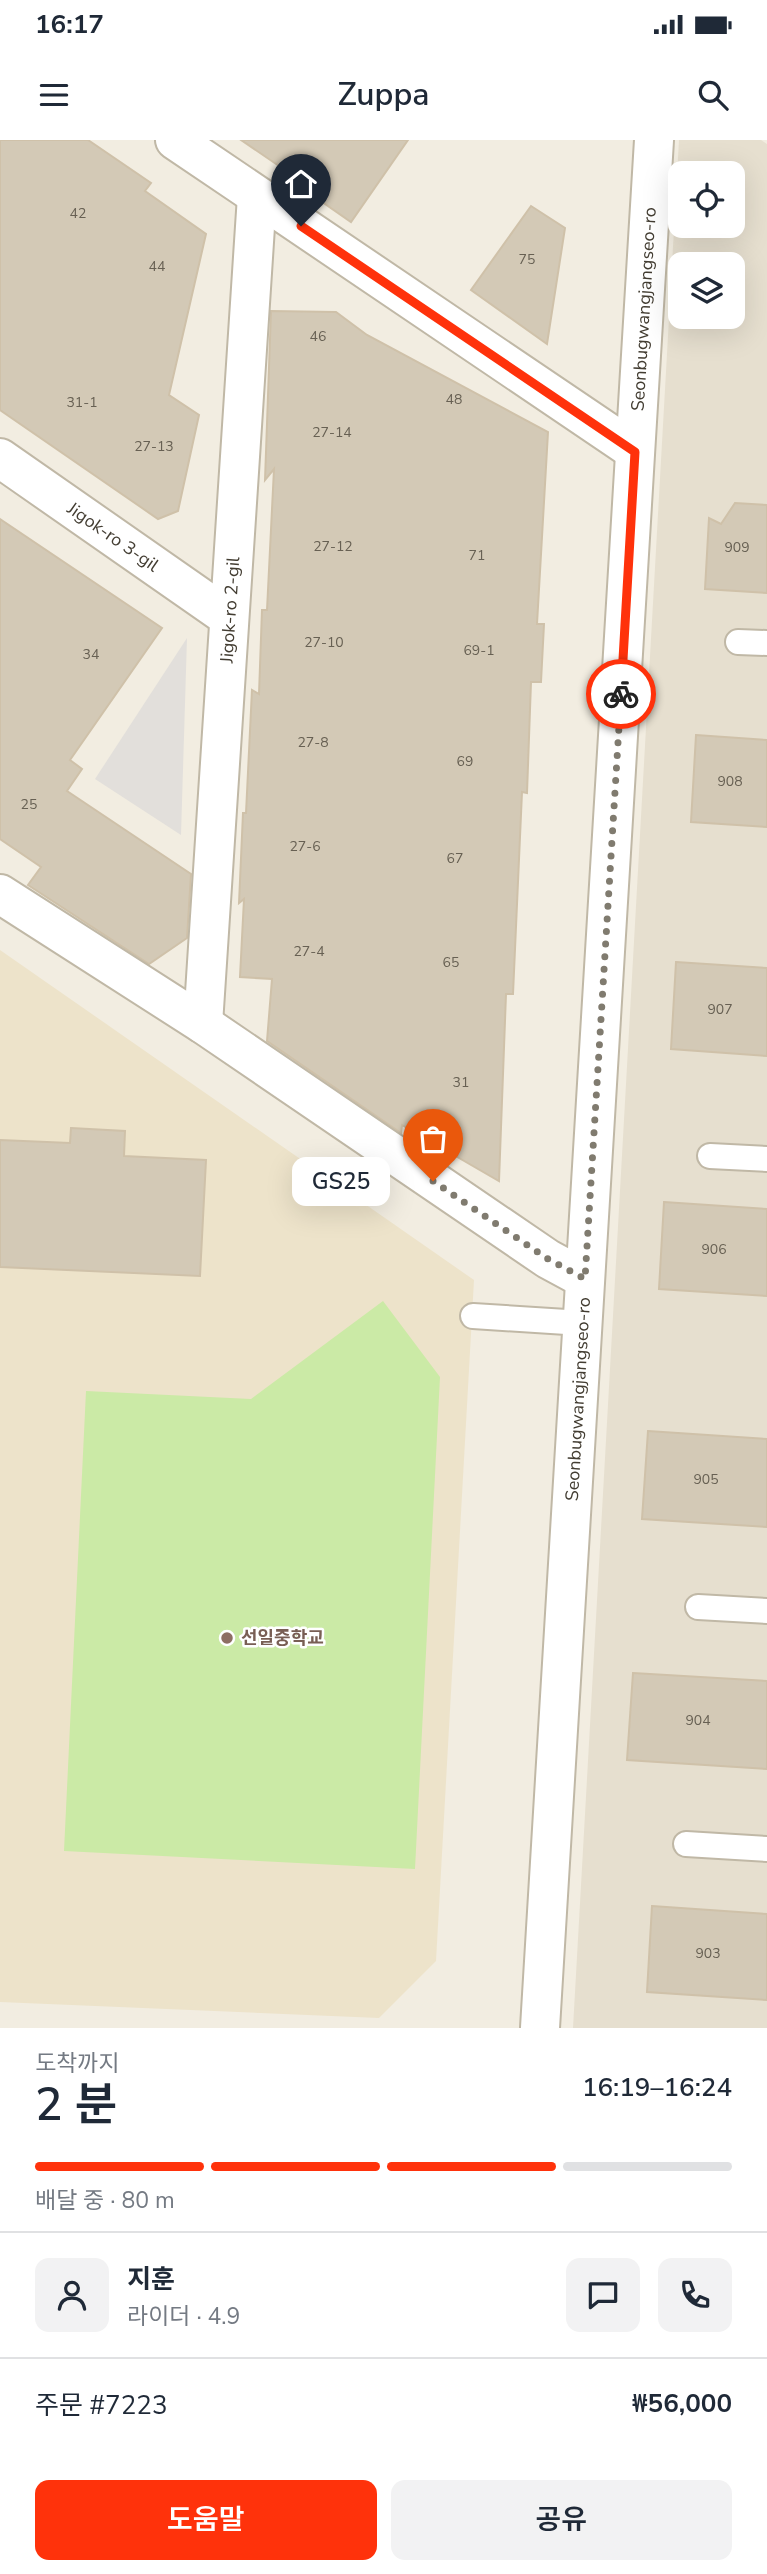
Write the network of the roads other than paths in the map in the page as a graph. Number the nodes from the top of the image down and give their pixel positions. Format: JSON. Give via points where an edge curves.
{"nodes":[{"id":1,"x":174,"y":140,"type":"edge"},
{"id":2,"x":654,"y":140,"type":"edge"},
{"id":3,"x":257,"y":195,"type":"junction"},
{"id":4,"x":635,"y":452,"type":"junction"},
{"id":5,"x":0,"y":458,"type":"edge"},
{"id":6,"x":228,"y":617,"type":"junction"},
{"id":7,"x":738,"y":642,"type":"dead end"},
{"id":8,"x":767,"y":643,"type":"edge"},
{"id":9,"x":0,"y":894,"type":"edge"},
{"id":10,"x":203,"y":1024,"type":"junction"},
{"id":11,"x":710,"y":1156,"type":"dead end"},
{"id":12,"x":767,"y":1159,"type":"edge"},
{"id":13,"x":585,"y":1279,"type":"junction"},
{"id":14,"x":473,"y":1316,"type":"dead end"},
{"id":15,"x":583,"y":1323,"type":"junction"},
{"id":16,"x":698,"y":1607,"type":"dead end"},
{"id":17,"x":767,"y":1611,"type":"edge"},
{"id":18,"x":686,"y":1844,"type":"dead end"},
{"id":19,"x":767,"y":1849,"type":"edge"},
{"id":20,"x":540,"y":2028,"type":"edge"}],
"edges":[{"from":1,"to":3,"type":"street"},
{"from":2,"to":4,"type":"street","name":"Seonbugwangjangseo-ro"},
{"from":3,"to":4,"type":"street"},
{"from":3,"to":6,"type":"street","name":"Jigok-ro 2-gil"},
{"from":4,"to":13,"type":"street","name":"Seonbugwangjangseo-ro"},
{"from":5,"to":6,"type":"street","name":"Jigok-ro 3-gil"},
{"from":6,"to":10,"type":"street","name":"Jigok-ro 2-gil"},
{"from":7,"to":8,"type":"lane"},
{"from":9,"to":10,"type":"street"},
{"from":10,"to":13,"type":"street","via":[[548,1259]]},
{"from":11,"to":12,"type":"lane"},
{"from":13,"to":15,"type":"street","name":"Seonbugwangjangseo-ro"},
{"from":14,"to":15,"type":"lane"},
{"from":15,"to":20,"type":"street","name":"Seonbugwangjangseo-ro"},
{"from":16,"to":17,"type":"lane"},
{"from":18,"to":19,"type":"lane"}]}
